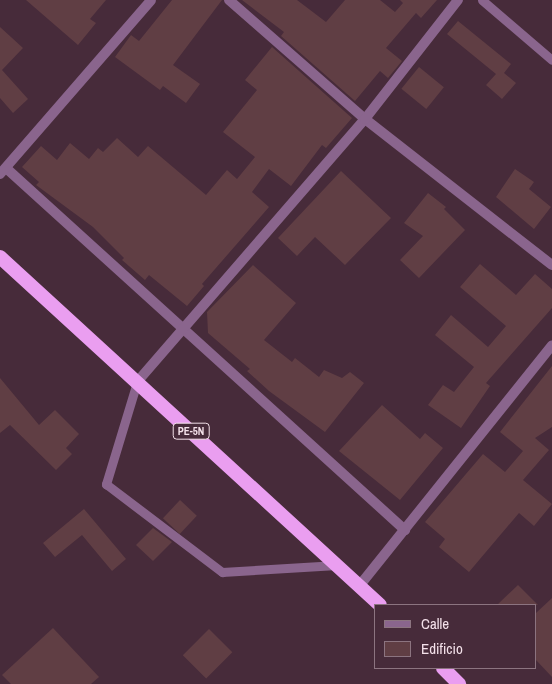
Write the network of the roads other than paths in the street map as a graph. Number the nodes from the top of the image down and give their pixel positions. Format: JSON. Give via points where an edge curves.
{"nodes":[{"id":1,"x":151,"y":0,"type":"edge"},
{"id":2,"x":230,"y":0,"type":"edge"},
{"id":3,"x":458,"y":0,"type":"edge"},
{"id":4,"x":482,"y":0,"type":"edge"},
{"id":5,"x":552,"y":60,"type":"edge"},
{"id":6,"x":365,"y":119,"type":"junction"},
{"id":7,"x":3,"y":171,"type":"edge"},
{"id":8,"x":0,"y":257,"type":"edge"},
{"id":9,"x":552,"y":266,"type":"edge"},
{"id":10,"x":182,"y":329,"type":"junction"},
{"id":11,"x":552,"y":345,"type":"edge"},
{"id":12,"x":137,"y":382,"type":"junction"},
{"id":13,"x":405,"y":530,"type":"junction"},
{"id":14,"x":338,"y":565,"type":"junction"},
{"id":15,"x":360,"y":585,"type":"junction"},
{"id":16,"x":379,"y":604,"type":"edge"},
{"id":17,"x":444,"y":669,"type":"edge"},
{"id":18,"x":459,"y":684,"type":"edge"}],
"edges":[{"from":1,"to":7,"type":"street"},
{"from":2,"to":6,"type":"street"},
{"from":3,"to":6,"type":"street"},
{"from":4,"to":5,"type":"lane"},
{"from":6,"to":9,"type":"street"},
{"from":6,"to":10,"type":"street"},
{"from":7,"to":10,"type":"street"},
{"from":8,"to":12,"type":"highway","number":"PE-5N"},
{"from":10,"to":12,"type":"street"},
{"from":10,"to":13,"type":"street"},
{"from":11,"to":13,"type":"street"},
{"from":12,"to":14,"type":"highway","number":"PE-5N"},
{"from":12,"to":14,"type":"lane","via":[[106,484],[222,572]]},
{"from":13,"to":15,"type":"street"},
{"from":14,"to":15,"type":"highway","number":"PE-5N"},
{"from":15,"to":16,"type":"highway","number":"PE-5N"},
{"from":17,"to":18,"type":"highway"}]}
